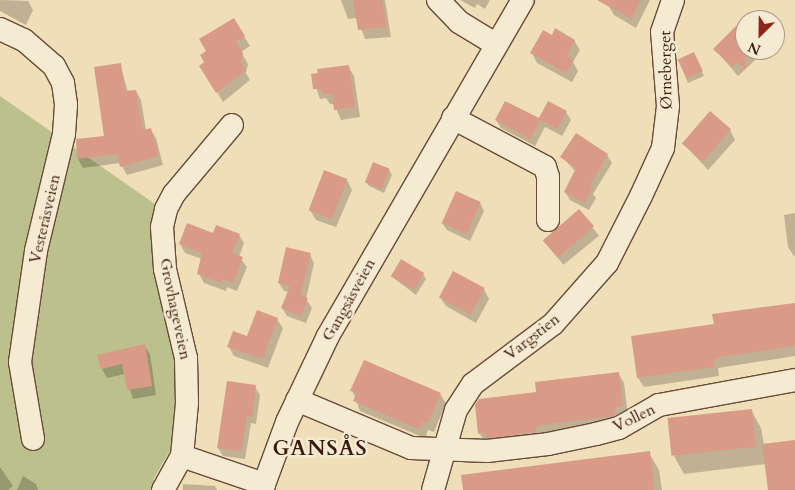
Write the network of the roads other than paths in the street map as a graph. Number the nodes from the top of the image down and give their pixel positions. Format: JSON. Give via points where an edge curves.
{"nodes":[{"id":1,"x":438,"y":0,"type":"edge"},
{"id":2,"x":523,"y":0,"type":"edge"},
{"id":3,"x":673,"y":0,"type":"edge"},
{"id":4,"x":0,"y":29,"type":"edge"},
{"id":5,"x":497,"y":45,"type":"junction"},
{"id":6,"x":453,"y":118,"type":"junction"},
{"id":7,"x":232,"y":124,"type":"dead end"},
{"id":8,"x":641,"y":196,"type":"joint"},
{"id":9,"x":548,"y":220,"type":"dead end"},
{"id":10,"x":795,"y":380,"type":"edge"},
{"id":11,"x":297,"y":400,"type":"junction"},
{"id":12,"x":33,"y":439,"type":"dead end"},
{"id":13,"x":442,"y":452,"type":"junction"},
{"id":14,"x":182,"y":456,"type":"junction"},
{"id":15,"x":263,"y":487,"type":"edge"},
{"id":16,"x":163,"y":490,"type":"edge"},
{"id":17,"x":434,"y":490,"type":"edge"}],
"edges":[{"from":1,"to":5,"type":"street","via":[[459,22]]},
{"from":2,"to":5,"type":"street","name":"Gangsåsveien"},
{"from":3,"to":8,"type":"street","name":"Ørneberget","via":[[662,32],[668,106],[663,148]]},
{"from":4,"to":12,"type":"street","name":"Vesteråsveien","via":[[24,40],[54,66],[63,83],[66,105],[64,134],[36,251],[20,362]]},
{"from":5,"to":6,"type":"street","name":"Gangsåsveien"},
{"from":6,"to":9,"type":"street","via":[[544,167],[548,177]]},
{"from":6,"to":11,"type":"street","name":"Gangsåsveien","via":[[328,336]]},
{"from":7,"to":14,"type":"street","name":"Grovhageveien","via":[[174,194],[162,227],[165,269],[186,358],[187,402]]},
{"from":8,"to":13,"type":"street","name":"Vargstien","via":[[607,263],[553,324],[473,384],[456,410]]},
{"from":10,"to":13,"type":"street","name":"Vollen","via":[[659,405],[619,428],[548,444]]},
{"from":11,"to":13,"type":"street","name":"Vollen","via":[[411,448]]},
{"from":11,"to":15,"type":"street","name":"Gangsåsveien"},
{"from":13,"to":17,"type":"street"},
{"from":14,"to":15,"type":"street"},
{"from":14,"to":16,"type":"street","name":"Grovhageveien"}]}
